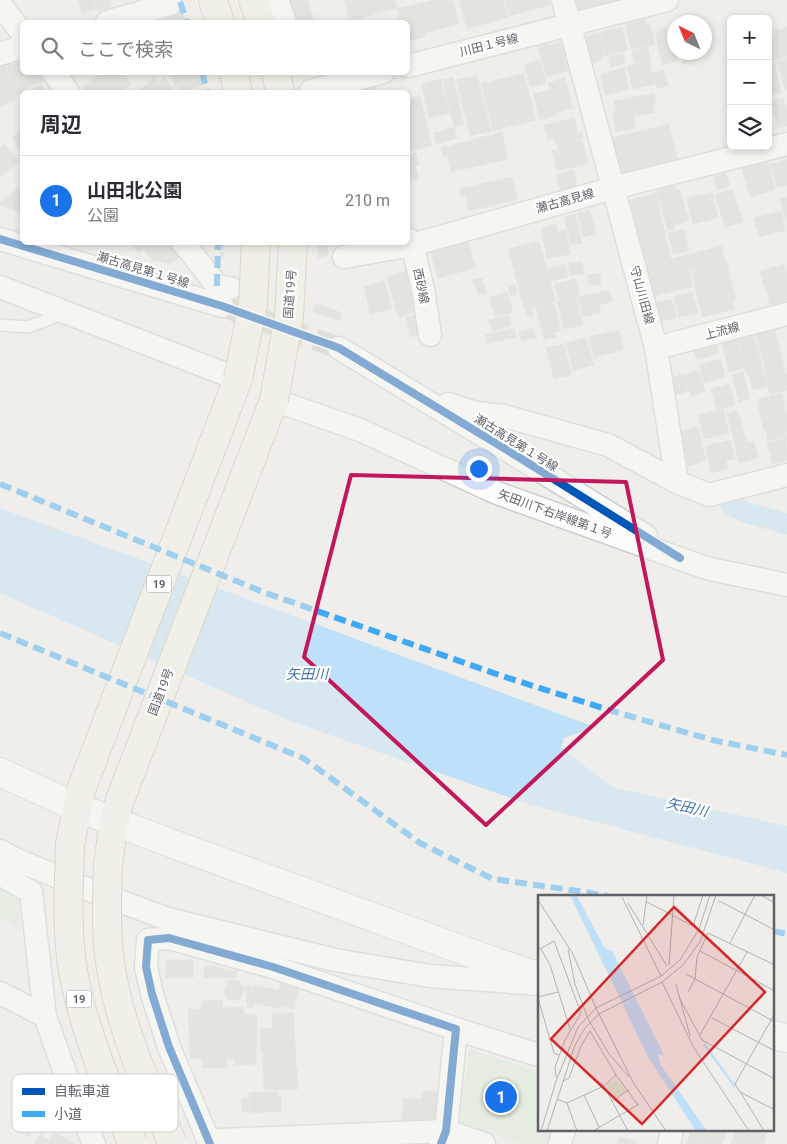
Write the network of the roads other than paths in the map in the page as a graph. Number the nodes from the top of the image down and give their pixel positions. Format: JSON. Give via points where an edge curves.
{"nodes":[{"id":1,"x":213,"y":0,"type":"edge"},
{"id":2,"x":253,"y":0,"type":"edge"},
{"id":3,"x":276,"y":0,"type":"edge"},
{"id":4,"x":563,"y":0,"type":"edge"},
{"id":5,"x":667,"y":0,"type":"edge"},
{"id":6,"x":169,"y":2,"type":"edge"},
{"id":7,"x":0,"y":4,"type":"edge"},
{"id":8,"x":113,"y":20,"type":"edge"},
{"id":9,"x":219,"y":20,"type":"edge"},
{"id":10,"x":260,"y":20,"type":"edge"},
{"id":11,"x":284,"y":20,"type":"edge"},
{"id":12,"x":570,"y":25,"type":"junction"},
{"id":13,"x":20,"y":30,"type":"edge"},
{"id":14,"x":20,"y":48,"type":"edge"},
{"id":15,"x":0,"y":54,"type":"edge"},
{"id":16,"x":410,"y":65,"type":"edge"},
{"id":17,"x":55,"y":75,"type":"edge"},
{"id":18,"x":235,"y":75,"type":"edge"},
{"id":19,"x":277,"y":75,"type":"edge"},
{"id":20,"x":366,"y":75,"type":"edge"},
{"id":21,"x":309,"y":85,"type":"edge"},
{"id":22,"x":66,"y":90,"type":"edge"},
{"id":23,"x":238,"y":90,"type":"edge"},
{"id":24,"x":280,"y":90,"type":"edge"},
{"id":25,"x":787,"y":144,"type":"edge"},
{"id":26,"x":613,"y":188,"type":"junction"},
{"id":27,"x":0,"y":239,"type":"edge"},
{"id":28,"x":410,"y":242,"type":"edge"},
{"id":29,"x":20,"y":244,"type":"edge"},
{"id":30,"x":23,"y":245,"type":"edge"},
{"id":31,"x":186,"y":245,"type":"edge"},
{"id":32,"x":256,"y":245,"type":"edge"},
{"id":33,"x":293,"y":245,"type":"edge"},
{"id":34,"x":397,"y":245,"type":"edge"},
{"id":35,"x":344,"y":257,"type":"dead end"},
{"id":36,"x":0,"y":286,"type":"edge"},
{"id":37,"x":66,"y":312,"type":"junction"},
{"id":38,"x":787,"y":314,"type":"edge"},
{"id":39,"x":0,"y":325,"type":"edge"},
{"id":40,"x":430,"y":335,"type":"dead end"},
{"id":41,"x":339,"y":348,"type":"tunnel mouth"},
{"id":42,"x":656,"y":348,"type":"junction"},
{"id":43,"x":238,"y":379,"type":"junction"},
{"id":44,"x":416,"y":394,"type":"junction"},
{"id":45,"x":274,"y":400,"type":"junction"},
{"id":46,"x":787,"y":474,"type":"edge"},
{"id":47,"x":677,"y":482,"type":"junction"},
{"id":48,"x":680,"y":558,"type":"junction"},
{"id":49,"x":787,"y":585,"type":"edge"},
{"id":50,"x":0,"y":772,"type":"edge"},
{"id":51,"x":79,"y":798,"type":"junction"},
{"id":52,"x":117,"y":810,"type":"junction"},
{"id":53,"x":0,"y":851,"type":"edge"},
{"id":54,"x":0,"y":874,"type":"edge"},
{"id":55,"x":538,"y":975,"type":"edge"},
{"id":56,"x":538,"y":984,"type":"edge"},
{"id":57,"x":0,"y":994,"type":"edge"},
{"id":58,"x":45,"y":1016,"type":"junction"},
{"id":59,"x":456,"y":1029,"type":"junction"},
{"id":60,"x":774,"y":1035,"type":"edge"},
{"id":61,"x":787,"y":1038,"type":"edge"},
{"id":62,"x":538,"y":1053,"type":"edge"},
{"id":63,"x":66,"y":1074,"type":"edge"},
{"id":64,"x":104,"y":1074,"type":"edge"},
{"id":65,"x":144,"y":1074,"type":"edge"},
{"id":66,"x":89,"y":1132,"type":"edge"},
{"id":67,"x":128,"y":1132,"type":"edge"},
{"id":68,"x":168,"y":1132,"type":"edge"},
{"id":69,"x":444,"y":1138,"type":"edge"},
{"id":70,"x":94,"y":1144,"type":"edge"},
{"id":71,"x":133,"y":1144,"type":"edge"},
{"id":72,"x":173,"y":1144,"type":"edge"},
{"id":73,"x":210,"y":1144,"type":"edge"},
{"id":74,"x":484,"y":1144,"type":"edge"}],
"edges":[{"from":1,"to":9,"type":"highway"},
{"from":2,"to":10,"type":"highway"},
{"from":3,"to":11,"type":"street"},
{"from":4,"to":12,"type":"street","name":"守山川田線"},
{"from":5,"to":12,"type":"street","name":"川田１号線"},
{"from":6,"to":8,"type":"street"},
{"from":7,"to":13,"type":"street"},
{"from":12,"to":16,"type":"street","name":"川田１号線"},
{"from":12,"to":26,"type":"street","name":"守山川田線"},
{"from":14,"to":15,"type":"street"},
{"from":17,"to":22,"type":"street"},
{"from":18,"to":23,"type":"highway"},
{"from":19,"to":24,"type":"highway"},
{"from":20,"to":21,"type":"street"},
{"from":25,"to":26,"type":"street","name":"瀬古高見線"},
{"from":26,"to":28,"type":"street","name":"瀬古高見線"},
{"from":26,"to":42,"type":"street","name":"守山川田線"},
{"from":27,"to":29,"type":"street","name":"瀬古高見第１号線"},
{"from":28,"to":40,"type":"street","name":"西砂線","via":[[423,290]]},
{"from":30,"to":31,"type":"street","name":"瀬古高見第１号線","via":[[226,297]]},
{"from":32,"to":43,"type":"highway","number":"19","bridge":true,"via":[[253,304]]},
{"from":33,"to":45,"type":"highway","name":"国道19号","bridge":true,"via":[[289,317]]},
{"from":34,"to":35,"type":"street","name":"瀬古高見線"},
{"from":36,"to":37,"type":"street"},
{"from":37,"to":39,"type":"lane","via":[[28,327]]},
{"from":37,"to":43,"type":"street"},
{"from":38,"to":42,"type":"street","name":"上流線"},
{"from":41,"to":44,"type":"street","name":"瀬古高見第１号線"},
{"from":42,"to":47,"type":"street","name":"守山川田線"},
{"from":43,"to":51,"type":"highway","number":"19"},
{"from":44,"to":47,"type":"street","via":[[476,413],[504,416],[608,445]]},
{"from":44,"to":48,"type":"street","name":"瀬古高見第１号線"},
{"from":45,"to":48,"type":"street","name":"矢田川下右岸線第１号","via":[[360,430],[497,493]]},
{"from":45,"to":52,"type":"highway","name":"国道19号"},
{"from":46,"to":47,"type":"street","via":[[709,495]]},
{"from":48,"to":49,"type":"street","name":"矢田川下右岸線第１号","via":[[706,568]]},
{"from":50,"to":51,"type":"street"},
{"from":51,"to":52,"type":"street"},
{"from":51,"to":64,"type":"highway","number":"19","bridge":true,"via":[[70,844],[68,922],[73,970],[92,1046]]},
{"from":52,"to":55,"type":"street","via":[[173,844]]},
{"from":52,"to":65,"type":"highway","name":"国道19号","bridge":true,"via":[[108,865],[108,946],[115,991],[127,1034]]},
{"from":53,"to":56,"type":"street","via":[[87,889],[168,919],[335,960],[430,976]]},
{"from":54,"to":58,"type":"street","via":[[32,892]]},
{"from":57,"to":58,"type":"street"},
{"from":58,"to":63,"type":"street"},
{"from":59,"to":62,"type":"street"},
{"from":59,"to":69,"type":"street"},
{"from":59,"to":73,"type":"street","via":[[273,967],[169,938],[148,940],[146,967],[168,1047]]},
{"from":60,"to":61,"type":"street"},
{"from":66,"to":70,"type":"street"},
{"from":67,"to":71,"type":"highway","number":"19","bridge":true},
{"from":68,"to":72,"type":"highway","name":"国道19号","bridge":true},
{"from":69,"to":73,"type":"street","via":[[220,1140]]},
{"from":69,"to":74,"type":"street"}]}
